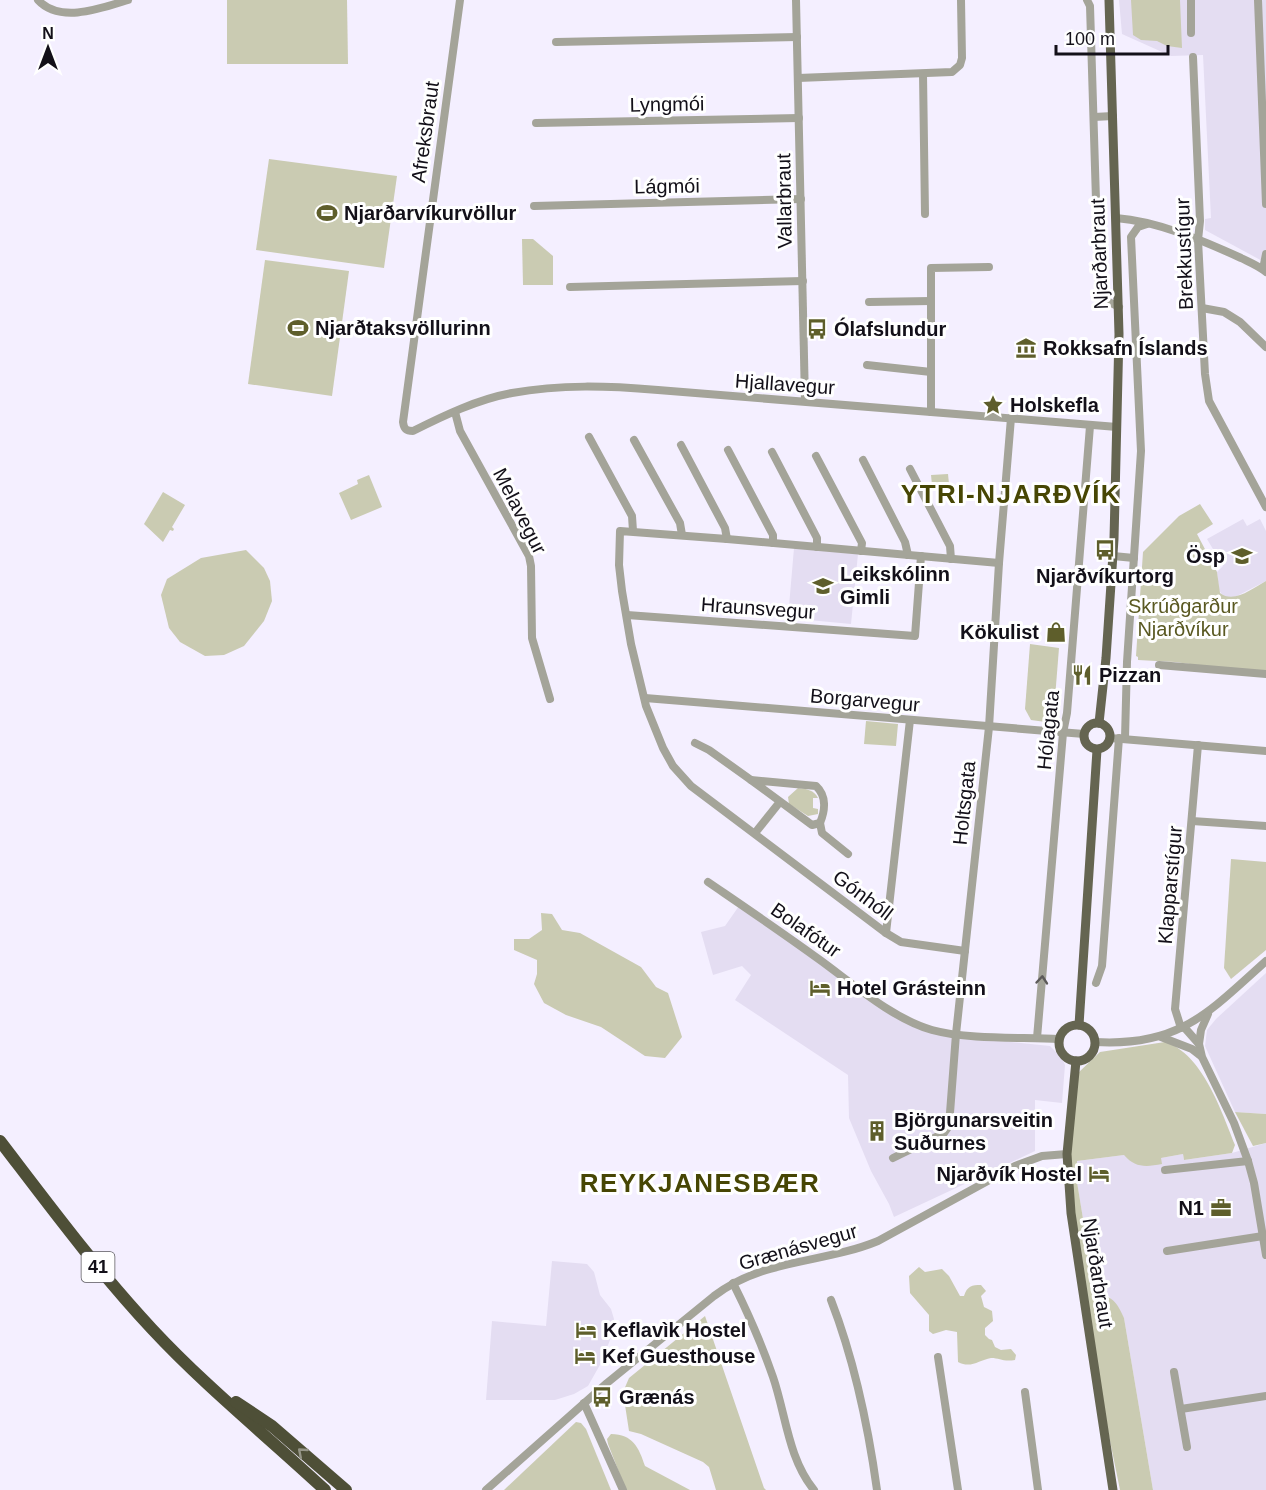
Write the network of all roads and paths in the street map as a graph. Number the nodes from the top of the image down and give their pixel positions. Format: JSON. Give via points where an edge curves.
{"nodes":[{"id":1,"x":38,"y":0,"type":"edge"},
{"id":2,"x":128,"y":0,"type":"edge"},
{"id":3,"x":460,"y":0,"type":"edge"},
{"id":4,"x":796,"y":0,"type":"edge"},
{"id":5,"x":961,"y":0,"type":"edge"},
{"id":6,"x":1087,"y":0,"type":"edge"},
{"id":7,"x":1109,"y":0,"type":"edge"},
{"id":8,"x":1191,"y":0,"type":"edge"},
{"id":9,"x":1258,"y":0,"type":"edge"},
{"id":10,"x":1191,"y":33,"type":"dead end"},
{"id":11,"x":797,"y":37,"type":"junction"},
{"id":12,"x":556,"y":42,"type":"dead end"},
{"id":13,"x":1193,"y":57,"type":"dead end"},
{"id":14,"x":923,"y":74,"type":"junction"},
{"id":15,"x":798,"y":78,"type":"junction"},
{"id":16,"x":1113,"y":116,"type":"junction"},
{"id":17,"x":1094,"y":117,"type":"junction"},
{"id":18,"x":799,"y":118,"type":"junction"},
{"id":19,"x":536,"y":123,"type":"dead end"},
{"id":20,"x":801,"y":200,"type":"junction"},
{"id":21,"x":1266,"y":204,"type":"edge"},
{"id":22,"x":534,"y":206,"type":"dead end"},
{"id":23,"x":926,"y":214,"type":"dead end"},
{"id":24,"x":1116,"y":219,"type":"junction"},
{"id":25,"x":1147,"y":224,"type":"junction"},
{"id":26,"x":1197,"y":240,"type":"junction"},
{"id":27,"x":1266,"y":254,"type":"edge"},
{"id":28,"x":989,"y":267,"type":"dead end"},
{"id":29,"x":1264,"y":270,"type":"edge"},
{"id":30,"x":803,"y":281,"type":"junction"},
{"id":31,"x":570,"y":287,"type":"dead end"},
{"id":32,"x":931,"y":301,"type":"junction"},
{"id":33,"x":869,"y":302,"type":"dead end"},
{"id":34,"x":1119,"y":307,"type":"junction"},
{"id":35,"x":1202,"y":308,"type":"junction"},
{"id":36,"x":1266,"y":346,"type":"edge"},
{"id":37,"x":867,"y":365,"type":"dead end"},
{"id":38,"x":931,"y":372,"type":"junction"},
{"id":39,"x":805,"y":401,"type":"junction"},
{"id":40,"x":455,"y":412,"type":"junction"},
{"id":41,"x":931,"y":412,"type":"junction"},
{"id":42,"x":1011,"y":418,"type":"junction"},
{"id":43,"x":1090,"y":426,"type":"junction"},
{"id":44,"x":1117,"y":427,"type":"junction"},
{"id":45,"x":589,"y":437,"type":"dead end"},
{"id":46,"x":634,"y":440,"type":"dead end"},
{"id":47,"x":681,"y":445,"type":"dead end"},
{"id":48,"x":728,"y":450,"type":"dead end"},
{"id":49,"x":772,"y":452,"type":"dead end"},
{"id":50,"x":816,"y":456,"type":"dead end"},
{"id":51,"x":863,"y":460,"type":"dead end"},
{"id":52,"x":910,"y":469,"type":"dead end"},
{"id":53,"x":1266,"y":507,"type":"edge"},
{"id":54,"x":633,"y":531,"type":"junction"},
{"id":55,"x":682,"y":535,"type":"junction"},
{"id":56,"x":727,"y":538,"type":"junction"},
{"id":57,"x":773,"y":543,"type":"junction"},
{"id":58,"x":817,"y":547,"type":"junction"},
{"id":59,"x":861,"y":550,"type":"junction"},
{"id":60,"x":908,"y":555,"type":"junction"},
{"id":61,"x":921,"y":556,"type":"junction"},
{"id":62,"x":1113,"y":556,"type":"junction"},
{"id":63,"x":1134,"y":558,"type":"junction"},
{"id":64,"x":951,"y":559,"type":"junction"},
{"id":65,"x":999,"y":563,"type":"junction"},
{"id":66,"x":627,"y":615,"type":"junction"},
{"id":67,"x":1160,"y":665,"type":"dead end"},
{"id":68,"x":1266,"y":674,"type":"edge"},
{"id":69,"x":645,"y":698,"type":"junction"},
{"id":70,"x":550,"y":699,"type":"dead end"},
{"id":71,"x":910,"y":720,"type":"junction"},
{"id":72,"x":1099,"y":723,"type":"junction"},
{"id":73,"x":989,"y":727,"type":"junction"},
{"id":74,"x":1063,"y":733,"type":"junction"},
{"id":75,"x":1084,"y":734,"type":"junction"},
{"id":76,"x":1118,"y":738,"type":"junction"},
{"id":77,"x":695,"y":743,"type":"dead end"},
{"id":78,"x":1198,"y":745,"type":"junction"},
{"id":79,"x":1097,"y":750,"type":"junction"},
{"id":80,"x":1266,"y":751,"type":"edge"},
{"id":81,"x":751,"y":780,"type":"junction"},
{"id":82,"x":779,"y":803,"type":"junction"},
{"id":83,"x":1192,"y":821,"type":"junction"},
{"id":84,"x":820,"y":823,"type":"junction"},
{"id":85,"x":1266,"y":826,"type":"edge"},
{"id":86,"x":755,"y":833,"type":"junction"},
{"id":87,"x":848,"y":854,"type":"dead end"},
{"id":88,"x":708,"y":882,"type":"dead end"},
{"id":89,"x":886,"y":933,"type":"junction"},
{"id":90,"x":965,"y":951,"type":"junction"},
{"id":91,"x":1266,"y":961,"type":"edge"},
{"id":92,"x":1096,"y":983,"type":"dead end"},
{"id":93,"x":1210,"y":1011,"type":"junction"},
{"id":94,"x":1079,"y":1025,"type":"junction"},
{"id":95,"x":1183,"y":1028,"type":"junction"},
{"id":96,"x":956,"y":1034,"type":"junction"},
{"id":97,"x":1161,"y":1037,"type":"junction"},
{"id":98,"x":1037,"y":1038,"type":"junction"},
{"id":99,"x":1059,"y":1039,"type":"junction"},
{"id":100,"x":1095,"y":1042,"type":"junction"},
{"id":101,"x":1196,"y":1047,"type":"junction"},
{"id":102,"x":1076,"y":1061,"type":"junction"},
{"id":103,"x":0,"y":1141,"type":"edge"},
{"id":104,"x":1067,"y":1154,"type":"junction"},
{"id":105,"x":893,"y":1158,"type":"dead end"},
{"id":106,"x":1248,"y":1161,"type":"junction"},
{"id":107,"x":1165,"y":1170,"type":"dead end"},
{"id":108,"x":1263,"y":1236,"type":"junction"},
{"id":109,"x":1167,"y":1251,"type":"dead end"},
{"id":110,"x":1266,"y":1255,"type":"edge"},
{"id":111,"x":733,"y":1283,"type":"junction"},
{"id":112,"x":831,"y":1300,"type":"dead end"},
{"id":113,"x":938,"y":1357,"type":"dead end"},
{"id":114,"x":1174,"y":1372,"type":"dead end"},
{"id":115,"x":208,"y":1383,"type":"junction"},
{"id":116,"x":1025,"y":1392,"type":"dead end"},
{"id":117,"x":1266,"y":1396,"type":"edge"},
{"id":118,"x":584,"y":1403,"type":"junction"},
{"id":119,"x":1181,"y":1409,"type":"junction"},
{"id":120,"x":1187,"y":1447,"type":"dead end"},
{"id":121,"x":325,"y":1490,"type":"edge"},
{"id":122,"x":346,"y":1490,"type":"edge"},
{"id":123,"x":486,"y":1490,"type":"edge"},
{"id":124,"x":623,"y":1490,"type":"edge"},
{"id":125,"x":814,"y":1490,"type":"edge"},
{"id":126,"x":877,"y":1490,"type":"edge"},
{"id":127,"x":958,"y":1490,"type":"edge"},
{"id":128,"x":1038,"y":1490,"type":"edge"},
{"id":129,"x":1113,"y":1490,"type":"edge"}],
"edges":[{"from":1,"to":2,"type":"street","via":[[54,11],[71,13]]},
{"from":3,"to":40,"type":"street","name":"Afreksbraut","via":[[404,428],[413,431]]},
{"from":4,"to":11,"type":"street","name":"Vallarbraut"},
{"from":5,"to":14,"type":"street","via":[[960,65],[948,74]]},
{"from":6,"to":17,"type":"street"},
{"from":7,"to":16,"type":"main road","name":"Njarðarbraut"},
{"from":8,"to":10,"type":"street"},
{"from":9,"to":21,"type":"street"},
{"from":11,"to":12,"type":"street"},
{"from":11,"to":15,"type":"street","name":"Vallarbraut"},
{"from":13,"to":26,"type":"street","name":"Brekkustígur","via":[[1200,221]]},
{"from":14,"to":15,"type":"street"},
{"from":14,"to":23,"type":"street"},
{"from":15,"to":18,"type":"street","name":"Vallarbraut"},
{"from":16,"to":17,"type":"street"},
{"from":16,"to":24,"type":"main road","name":"Njarðarbraut"},
{"from":17,"to":34,"type":"street","via":[[1099,297]]},
{"from":18,"to":19,"type":"street","name":"Lyngmói"},
{"from":18,"to":20,"type":"street","name":"Vallarbraut"},
{"from":20,"to":22,"type":"street","name":"Lágmói"},
{"from":20,"to":30,"type":"street","name":"Vallarbraut"},
{"from":24,"to":25,"type":"street"},
{"from":24,"to":34,"type":"main road","name":"Njarðarbraut"},
{"from":25,"to":26,"type":"street"},
{"from":25,"to":63,"type":"street","via":[[1138,227],[1131,237],[1141,451]]},
{"from":26,"to":29,"type":"street"},
{"from":26,"to":35,"type":"street","name":"Brekkustígur"},
{"from":27,"to":29,"type":"street"},
{"from":28,"to":32,"type":"street","via":[[931,268]]},
{"from":30,"to":31,"type":"street"},
{"from":30,"to":39,"type":"street","name":"Vallarbraut"},
{"from":32,"to":33,"type":"street"},
{"from":32,"to":38,"type":"street"},
{"from":34,"to":44,"type":"main road","name":"Njarðarbraut"},
{"from":35,"to":36,"type":"street","via":[[1224,312]]},
{"from":35,"to":53,"type":"street","name":"Brekkustígur","via":[[1209,401]]},
{"from":37,"to":38,"type":"street"},
{"from":38,"to":41,"type":"street"},
{"from":39,"to":40,"type":"street","name":"Hjallavegur","via":[[583,386],[510,393]]},
{"from":39,"to":41,"type":"street","name":"Hjallavegur"},
{"from":40,"to":70,"type":"street","name":"Melavegur","via":[[460,431],[528,556],[532,638]]},
{"from":41,"to":42,"type":"street","name":"Hjallavegur"},
{"from":42,"to":43,"type":"street","name":"Hjallavegur"},
{"from":42,"to":65,"type":"street","name":"Holtsgata"},
{"from":43,"to":44,"type":"street","name":"Hjallavegur"},
{"from":43,"to":74,"type":"street","name":"Hólagata"},
{"from":44,"to":62,"type":"main road","name":"Njarðarbraut"},
{"from":45,"to":54,"type":"street","via":[[632,516]]},
{"from":46,"to":55,"type":"street","via":[[680,523]]},
{"from":47,"to":56,"type":"street"},
{"from":48,"to":57,"type":"street","via":[[773,535]]},
{"from":49,"to":58,"type":"street","via":[[817,538]]},
{"from":50,"to":59,"type":"street","via":[[862,543]]},
{"from":51,"to":60,"type":"street"},
{"from":52,"to":64,"type":"street","via":[[950,546]]},
{"from":54,"to":55,"type":"street"},
{"from":54,"to":66,"type":"street","name":"Gónhóll","via":[[620,531],[619,565]]},
{"from":55,"to":56,"type":"street"},
{"from":56,"to":57,"type":"street"},
{"from":57,"to":58,"type":"street"},
{"from":58,"to":59,"type":"street"},
{"from":59,"to":60,"type":"street"},
{"from":60,"to":61,"type":"street"},
{"from":61,"to":64,"type":"street"},
{"from":61,"to":66,"type":"street","name":"Hraunsvegur","via":[[915,636]]},
{"from":62,"to":63,"type":"street"},
{"from":62,"to":72,"type":"main road","name":"Njarðarbraut"},
{"from":63,"to":76,"type":"street"},
{"from":64,"to":65,"type":"street"},
{"from":65,"to":73,"type":"street","name":"Holtsgata"},
{"from":66,"to":69,"type":"street","name":"Gónhóll"},
{"from":67,"to":68,"type":"street"},
{"from":69,"to":71,"type":"street","name":"Borgarvegur"},
{"from":69,"to":86,"type":"street","name":"Gónhóll","via":[[673,766],[691,786]]},
{"from":71,"to":73,"type":"street","name":"Borgarvegur"},
{"from":71,"to":89,"type":"street"},
{"from":72,"to":75,"type":"main road","via":[[1087,727]]},
{"from":72,"to":76,"type":"main road"},
{"from":73,"to":74,"type":"street","name":"Borgarvegur"},
{"from":73,"to":90,"type":"street","name":"Holtsgata"},
{"from":74,"to":75,"type":"street","name":"Borgarvegur"},
{"from":98,"to":74,"type":"street","name":"Hólagata","one_way":true},
{"from":75,"to":79,"type":"main road","via":[[1085,743]]},
{"from":76,"to":78,"type":"street"},
{"from":76,"to":79,"type":"main road"},
{"from":76,"to":92,"type":"street","via":[[1102,966]]},
{"from":77,"to":81,"type":"street"},
{"from":78,"to":80,"type":"street"},
{"from":78,"to":83,"type":"street","name":"Klapparstígur"},
{"from":79,"to":94,"type":"main road"},
{"from":81,"to":82,"type":"street"},
{"from":81,"to":84,"type":"street","via":[[816,786],[823,797]]},
{"from":82,"to":84,"type":"street","via":[[812,825]]},
{"from":82,"to":86,"type":"street"},
{"from":83,"to":85,"type":"street"},
{"from":83,"to":95,"type":"street","name":"Klapparstígur","via":[[1175,1009]]},
{"from":84,"to":87,"type":"street","name":"Gónhóll","via":[[822,833]]},
{"from":86,"to":89,"type":"street","name":"Gónhóll"},
{"from":88,"to":96,"type":"street","name":"Bolafótur","via":[[900,1016],[925,1028]]},
{"from":89,"to":90,"type":"street","name":"Gónhóll","via":[[902,942]]},
{"from":90,"to":96,"type":"street","name":"Holtsgata"},
{"from":91,"to":93,"type":"street"},
{"from":93,"to":95,"type":"street"},
{"from":93,"to":101,"type":"street"},
{"from":94,"to":99,"type":"main road","via":[[1068,1026]]},
{"from":94,"to":100,"type":"main road","via":[[1088,1029]]},
{"from":95,"to":97,"type":"street"},
{"from":95,"to":101,"type":"street"},
{"from":96,"to":98,"type":"street","name":"Bolafótur"},
{"from":96,"to":105,"type":"street","name":"Holtsgata","via":[[949,1126],[944,1133]]},
{"from":97,"to":100,"type":"street"},
{"from":97,"to":101,"type":"street"},
{"from":98,"to":99,"type":"street","name":"Bolafótur"},
{"from":99,"to":102,"type":"main road","via":[[1062,1054]]},
{"from":100,"to":102,"type":"main road","via":[[1087,1058]]},
{"from":101,"to":106,"type":"street","via":[[1234,1123]]},
{"from":102,"to":104,"type":"main road","name":"Njarðarbraut"},
{"from":103,"to":115,"type":"highway","number":"41","via":[[122,1296]]},
{"from":104,"to":111,"type":"street","name":"Grænásvegur","via":[[1042,1156],[1015,1166],[856,1250],[770,1268]]},
{"from":104,"to":129,"type":"main road","name":"Njarðarbraut","via":[[1071,1213]]},
{"from":106,"to":107,"type":"street"},
{"from":106,"to":108,"type":"street"},
{"from":108,"to":109,"type":"street"},
{"from":108,"to":110,"type":"street"},
{"from":111,"to":118,"type":"street","name":"Grænásvegur"},
{"from":111,"to":125,"type":"street","via":[[773,1378],[796,1461]]},
{"from":112,"to":126,"type":"street","via":[[854,1369]]},
{"from":113,"to":127,"type":"street"},
{"from":114,"to":119,"type":"street"},
{"from":115,"to":121,"type":"highway","number":"41"},
{"from":122,"to":115,"type":"highway","number":"41","one_way":true,"via":[[272,1426]]},
{"from":116,"to":128,"type":"street"},
{"from":117,"to":119,"type":"street"},
{"from":118,"to":123,"type":"street","name":"Grænásvegur"},
{"from":118,"to":124,"type":"street"},
{"from":119,"to":120,"type":"street"}]}
